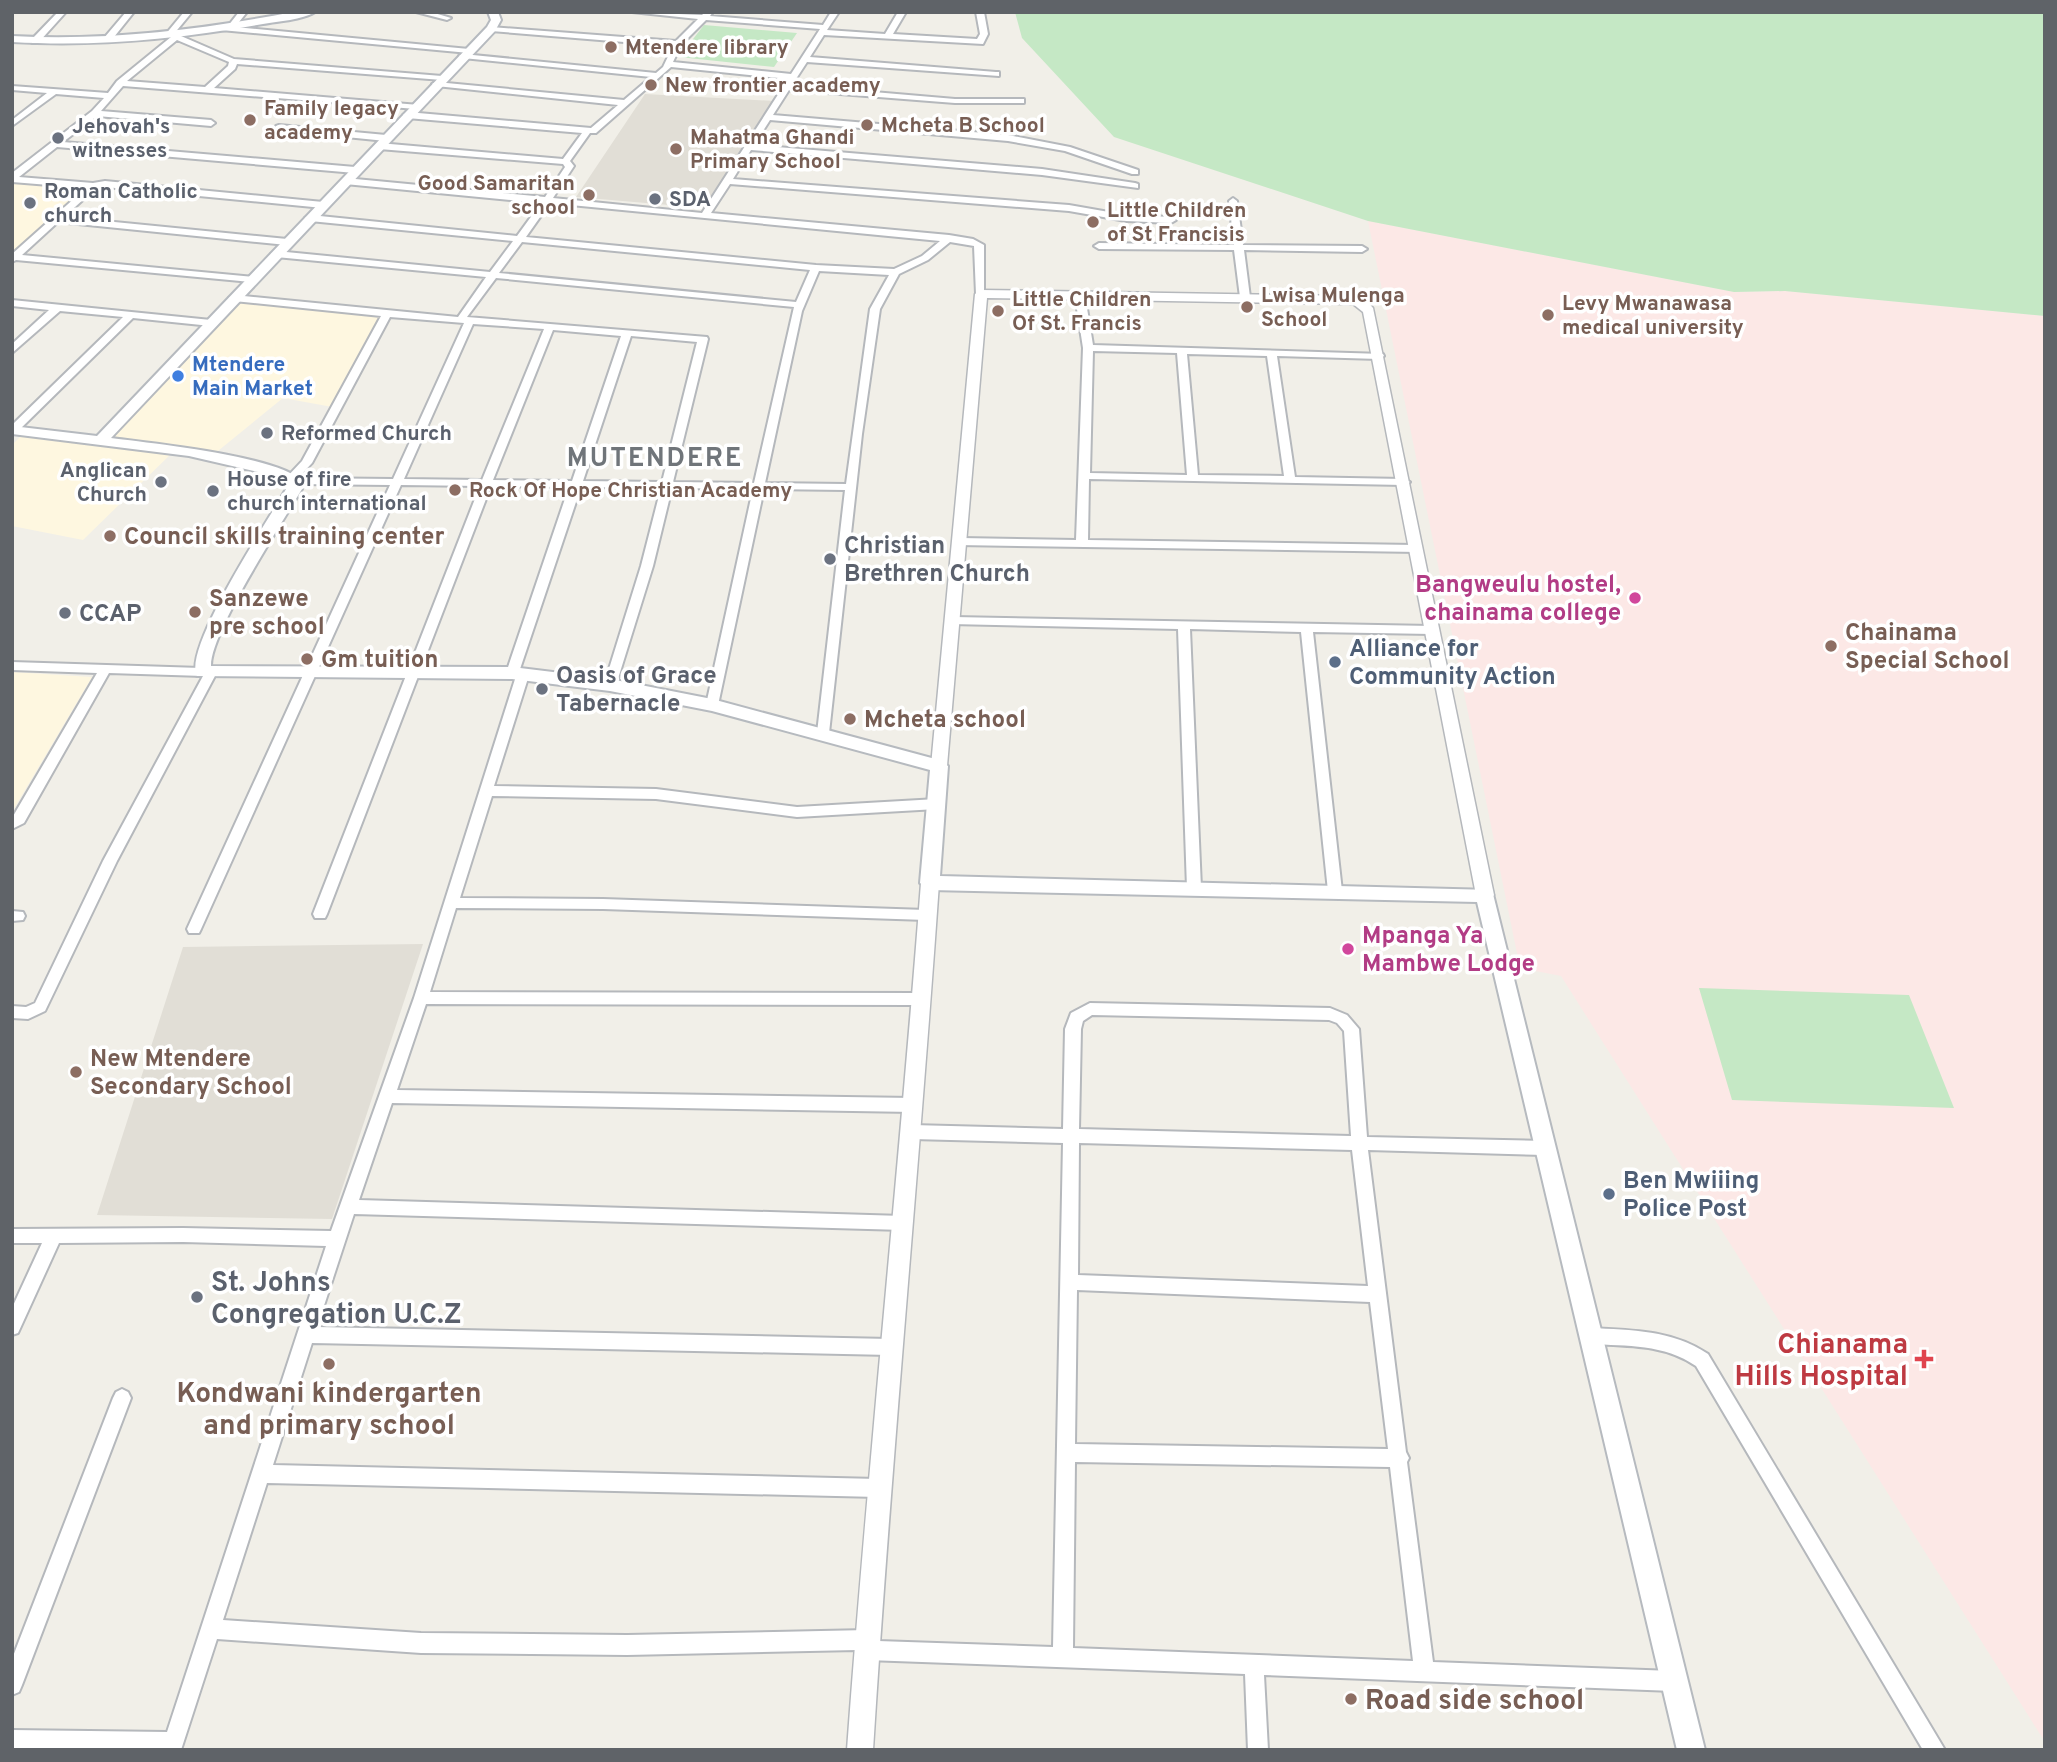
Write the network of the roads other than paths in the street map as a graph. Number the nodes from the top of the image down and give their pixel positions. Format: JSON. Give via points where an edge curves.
{"nodes":[{"id":1,"x":62,"y":12,"type":"edge"},
{"id":2,"x":130,"y":12,"type":"edge"},
{"id":3,"x":188,"y":12,"type":"edge"},
{"id":4,"x":243,"y":12,"type":"edge"},
{"id":5,"x":310,"y":12,"type":"edge"},
{"id":6,"x":420,"y":12,"type":"edge"},
{"id":7,"x":493,"y":12,"type":"edge"},
{"id":8,"x":639,"y":12,"type":"edge"},
{"id":9,"x":772,"y":12,"type":"edge"},
{"id":10,"x":835,"y":12,"type":"edge"},
{"id":11,"x":902,"y":12,"type":"edge"},
{"id":12,"x":981,"y":12,"type":"edge"},
{"id":13,"x":288,"y":15,"type":"edge"},
{"id":14,"x":707,"y":15,"type":"edge"},
{"id":15,"x":447,"y":18,"type":"dead end"},
{"id":16,"x":765,"y":23,"type":"junction"},
{"id":17,"x":227,"y":28,"type":"junction"},
{"id":18,"x":491,"y":29,"type":"junction"},
{"id":19,"x":823,"y":29,"type":"junction"},
{"id":20,"x":175,"y":36,"type":"junction"},
{"id":21,"x":887,"y":37,"type":"junction"},
{"id":22,"x":12,"y":39,"type":"edge"},
{"id":23,"x":107,"y":40,"type":"junction"},
{"id":24,"x":35,"y":41,"type":"junction"},
{"id":25,"x":678,"y":44,"type":"junction"},
{"id":26,"x":466,"y":54,"type":"junction"},
{"id":27,"x":803,"y":59,"type":"junction"},
{"id":28,"x":233,"y":61,"type":"junction"},
{"id":29,"x":668,"y":64,"type":"junction"},
{"id":30,"x":996,"y":74,"type":"dead end"},
{"id":31,"x":656,"y":75,"type":"junction"},
{"id":32,"x":792,"y":77,"type":"junction"},
{"id":33,"x":439,"y":81,"type":"junction"},
{"id":34,"x":120,"y":83,"type":"junction"},
{"id":35,"x":788,"y":87,"type":"junction"},
{"id":36,"x":12,"y":88,"type":"edge"},
{"id":37,"x":207,"y":90,"type":"junction"},
{"id":38,"x":54,"y":92,"type":"junction"},
{"id":39,"x":110,"y":96,"type":"junction"},
{"id":40,"x":1021,"y":102,"type":"dead end"},
{"id":41,"x":625,"y":103,"type":"junction"},
{"id":42,"x":412,"y":111,"type":"junction"},
{"id":43,"x":95,"y":113,"type":"junction"},
{"id":44,"x":768,"y":117,"type":"junction"},
{"id":45,"x":13,"y":122,"type":"edge"},
{"id":46,"x":211,"y":123,"type":"dead end"},
{"id":47,"x":279,"y":128,"type":"dead end"},
{"id":48,"x":587,"y":131,"type":"junction"},
{"id":49,"x":382,"y":142,"type":"junction"},
{"id":50,"x":56,"y":144,"type":"junction"},
{"id":51,"x":748,"y":147,"type":"junction"},
{"id":52,"x":565,"y":162,"type":"junction"},
{"id":53,"x":355,"y":170,"type":"junction"},
{"id":54,"x":1135,"y":172,"type":"dead end"},
{"id":55,"x":12,"y":178,"type":"edge"},
{"id":56,"x":345,"y":181,"type":"junction"},
{"id":57,"x":727,"y":181,"type":"junction"},
{"id":58,"x":93,"y":186,"type":"junction"},
{"id":59,"x":1135,"y":186,"type":"dead end"},
{"id":60,"x":549,"y":199,"type":"junction"},
{"id":61,"x":1233,"y":201,"type":"dead end"},
{"id":62,"x":323,"y":205,"type":"junction"},
{"id":63,"x":706,"y":214,"type":"junction"},
{"id":64,"x":310,"y":218,"type":"junction"},
{"id":65,"x":56,"y":219,"type":"junction"},
{"id":66,"x":1171,"y":220,"type":"dead end"},
{"id":67,"x":519,"y":238,"type":"junction"},
{"id":68,"x":949,"y":238,"type":"junction"},
{"id":69,"x":288,"y":242,"type":"junction"},
{"id":70,"x":1099,"y":246,"type":"dead end"},
{"id":71,"x":1240,"y":246,"type":"junction"},
{"id":72,"x":1362,"y":248,"type":"dead end"},
{"id":73,"x":276,"y":254,"type":"junction"},
{"id":74,"x":14,"y":258,"type":"edge"},
{"id":75,"x":816,"y":268,"type":"junction"},
{"id":76,"x":895,"y":272,"type":"junction"},
{"id":77,"x":490,"y":276,"type":"junction"},
{"id":78,"x":251,"y":279,"type":"junction"},
{"id":79,"x":981,"y":294,"type":"junction"},
{"id":80,"x":1080,"y":296,"type":"junction"},
{"id":81,"x":1245,"y":297,"type":"junction"},
{"id":82,"x":234,"y":298,"type":"junction"},
{"id":83,"x":12,"y":303,"type":"edge"},
{"id":84,"x":800,"y":305,"type":"junction"},
{"id":85,"x":57,"y":308,"type":"junction"},
{"id":86,"x":387,"y":314,"type":"junction"},
{"id":87,"x":131,"y":315,"type":"junction"},
{"id":88,"x":466,"y":320,"type":"junction"},
{"id":89,"x":211,"y":323,"type":"junction"},
{"id":90,"x":550,"y":326,"type":"junction"},
{"id":91,"x":627,"y":334,"type":"junction"},
{"id":92,"x":1088,"y":348,"type":"junction"},
{"id":93,"x":12,"y":350,"type":"edge"},
{"id":94,"x":1182,"y":351,"type":"junction"},
{"id":95,"x":1271,"y":352,"type":"junction"},
{"id":96,"x":1379,"y":356,"type":"junction"},
{"id":97,"x":14,"y":433,"type":"edge"},
{"id":98,"x":101,"y":440,"type":"junction"},
{"id":99,"x":1084,"y":476,"type":"junction"},
{"id":100,"x":1193,"y":477,"type":"junction"},
{"id":101,"x":1290,"y":478,"type":"junction"},
{"id":102,"x":293,"y":480,"type":"junction"},
{"id":103,"x":1404,"y":482,"type":"junction"},
{"id":104,"x":397,"y":484,"type":"junction"},
{"id":105,"x":487,"y":485,"type":"junction"},
{"id":106,"x":578,"y":485,"type":"junction"},
{"id":107,"x":668,"y":485,"type":"junction"},
{"id":108,"x":760,"y":486,"type":"junction"},
{"id":109,"x":851,"y":487,"type":"junction"},
{"id":110,"x":961,"y":542,"type":"junction"},
{"id":111,"x":1082,"y":542,"type":"junction"},
{"id":112,"x":1415,"y":550,"type":"junction"},
{"id":113,"x":954,"y":621,"type":"junction"},
{"id":114,"x":1184,"y":626,"type":"junction"},
{"id":115,"x":1307,"y":629,"type":"junction"},
{"id":116,"x":1432,"y":630,"type":"junction"},
{"id":117,"x":12,"y":666,"type":"edge"},
{"id":118,"x":105,"y":670,"type":"junction"},
{"id":119,"x":206,"y":673,"type":"junction"},
{"id":120,"x":311,"y":674,"type":"junction"},
{"id":121,"x":411,"y":674,"type":"junction"},
{"id":122,"x":518,"y":674,"type":"junction"},
{"id":123,"x":610,"y":685,"type":"junction"},
{"id":124,"x":712,"y":705,"type":"junction"},
{"id":125,"x":823,"y":733,"type":"junction"},
{"id":126,"x":939,"y":766,"type":"junction"},
{"id":127,"x":487,"y":791,"type":"junction"},
{"id":128,"x":937,"y":804,"type":"junction"},
{"id":129,"x":12,"y":824,"type":"edge"},
{"id":130,"x":930,"y":883,"type":"junction"},
{"id":131,"x":1194,"y":888,"type":"junction"},
{"id":132,"x":1335,"y":891,"type":"junction"},
{"id":133,"x":1485,"y":895,"type":"junction"},
{"id":134,"x":451,"y":903,"type":"junction"},
{"id":135,"x":320,"y":914,"type":"dead end"},
{"id":136,"x":926,"y":915,"type":"junction"},
{"id":137,"x":194,"y":929,"type":"dead end"},
{"id":138,"x":421,"y":998,"type":"junction"},
{"id":139,"x":919,"y":999,"type":"junction"},
{"id":140,"x":12,"y":1012,"type":"edge"},
{"id":141,"x":386,"y":1096,"type":"junction"},
{"id":142,"x":913,"y":1105,"type":"junction"},
{"id":143,"x":912,"y":1132,"type":"junction"},
{"id":144,"x":1071,"y":1134,"type":"junction"},
{"id":145,"x":1359,"y":1140,"type":"junction"},
{"id":146,"x":1545,"y":1148,"type":"junction"},
{"id":147,"x":349,"y":1206,"type":"junction"},
{"id":148,"x":903,"y":1223,"type":"junction"},
{"id":149,"x":12,"y":1236,"type":"edge"},
{"id":150,"x":54,"y":1236,"type":"junction"},
{"id":151,"x":337,"y":1239,"type":"junction"},
{"id":152,"x":1070,"y":1282,"type":"junction"},
{"id":153,"x":1378,"y":1294,"type":"junction"},
{"id":154,"x":12,"y":1327,"type":"edge"},
{"id":155,"x":306,"y":1335,"type":"junction"},
{"id":156,"x":1590,"y":1336,"type":"junction"},
{"id":157,"x":890,"y":1346,"type":"junction"},
{"id":158,"x":122,"y":1398,"type":"dead end"},
{"id":159,"x":1068,"y":1453,"type":"junction"},
{"id":160,"x":1400,"y":1458,"type":"junction"},
{"id":161,"x":261,"y":1475,"type":"junction"},
{"id":162,"x":878,"y":1488,"type":"junction"},
{"id":163,"x":212,"y":1629,"type":"junction"},
{"id":164,"x":868,"y":1645,"type":"junction"},
{"id":165,"x":1063,"y":1658,"type":"junction"},
{"id":166,"x":1254,"y":1665,"type":"junction"},
{"id":167,"x":1424,"y":1672,"type":"junction"},
{"id":168,"x":1673,"y":1681,"type":"junction"},
{"id":169,"x":12,"y":1685,"type":"edge"},
{"id":170,"x":12,"y":1740,"type":"edge"},
{"id":171,"x":173,"y":1746,"type":"edge"},
{"id":172,"x":860,"y":1750,"type":"edge"},
{"id":173,"x":1258,"y":1750,"type":"edge"},
{"id":174,"x":1691,"y":1750,"type":"edge"},
{"id":175,"x":1935,"y":1750,"type":"edge"}],
"edges":[{"from":1,"to":24,"type":"street"},
{"from":2,"to":23,"type":"street"},
{"from":3,"to":20,"type":"street"},
{"from":4,"to":17,"type":"street"},
{"from":5,"to":13,"type":"main road"},
{"from":6,"to":15,"type":"street"},
{"from":7,"to":18,"type":"main road","via":[[496,20]]},
{"from":8,"to":14,"type":"street"},
{"from":9,"to":16,"type":"street"},
{"from":10,"to":19,"type":"street"},
{"from":11,"to":21,"type":"street"},
{"from":12,"to":21,"type":"street","via":[[982,42]]},
{"from":13,"to":17,"type":"main road"},
{"from":14,"to":16,"type":"street"},
{"from":14,"to":25,"type":"street"},
{"from":16,"to":19,"type":"street"},
{"from":17,"to":20,"type":"main road"},
{"from":17,"to":26,"type":"street"},
{"from":18,"to":25,"type":"street"},
{"from":18,"to":26,"type":"main road"},
{"from":19,"to":21,"type":"street"},
{"from":19,"to":27,"type":"street"},
{"from":20,"to":23,"type":"main road"},
{"from":20,"to":28,"type":"street"},
{"from":20,"to":34,"type":"street"},
{"from":22,"to":24,"type":"main road"},
{"from":23,"to":24,"type":"main road"},
{"from":25,"to":29,"type":"street"},
{"from":26,"to":31,"type":"street"},
{"from":26,"to":33,"type":"main road"},
{"from":27,"to":30,"type":"street"},
{"from":27,"to":32,"type":"street"},
{"from":28,"to":33,"type":"street"},
{"from":28,"to":37,"type":"street"},
{"from":29,"to":31,"type":"street"},
{"from":29,"to":32,"type":"street"},
{"from":31,"to":41,"type":"street"},
{"from":32,"to":35,"type":"street"},
{"from":33,"to":41,"type":"street"},
{"from":33,"to":42,"type":"main road"},
{"from":34,"to":37,"type":"street"},
{"from":34,"to":39,"type":"street"},
{"from":35,"to":40,"type":"street"},
{"from":35,"to":44,"type":"street"},
{"from":36,"to":38,"type":"street"},
{"from":37,"to":42,"type":"street"},
{"from":38,"to":39,"type":"street"},
{"from":38,"to":45,"type":"street"},
{"from":39,"to":43,"type":"street"},
{"from":41,"to":48,"type":"street","via":[[596,129]]},
{"from":42,"to":48,"type":"street"},
{"from":42,"to":49,"type":"main road"},
{"from":43,"to":46,"type":"street"},
{"from":43,"to":50,"type":"street"},
{"from":44,"to":51,"type":"street"},
{"from":44,"to":54,"type":"street","via":[[1007,138],[1067,149]]},
{"from":47,"to":49,"type":"street"},
{"from":48,"to":52,"type":"street"},
{"from":49,"to":52,"type":"street"},
{"from":49,"to":53,"type":"main road"},
{"from":50,"to":53,"type":"street"},
{"from":50,"to":55,"type":"street"},
{"from":51,"to":57,"type":"street"},
{"from":51,"to":59,"type":"street","via":[[1042,172]]},
{"from":52,"to":60,"type":"street","via":[[570,166]]},
{"from":53,"to":56,"type":"main road"},
{"from":55,"to":58,"type":"street"},
{"from":56,"to":60,"type":"street"},
{"from":56,"to":62,"type":"main road"},
{"from":57,"to":63,"type":"street"},
{"from":57,"to":66,"type":"street"},
{"from":58,"to":62,"type":"street"},
{"from":58,"to":65,"type":"street"},
{"from":60,"to":63,"type":"street"},
{"from":60,"to":67,"type":"street"},
{"from":61,"to":71,"type":"street"},
{"from":62,"to":64,"type":"main road"},
{"from":63,"to":68,"type":"street"},
{"from":64,"to":67,"type":"street"},
{"from":64,"to":69,"type":"main road"},
{"from":65,"to":69,"type":"street"},
{"from":65,"to":74,"type":"street"},
{"from":67,"to":75,"type":"street"},
{"from":67,"to":77,"type":"street"},
{"from":68,"to":76,"type":"street","via":[[925,258]]},
{"from":68,"to":79,"type":"street","via":[[979,245]]},
{"from":69,"to":73,"type":"main road"},
{"from":70,"to":71,"type":"street"},
{"from":71,"to":72,"type":"street"},
{"from":71,"to":81,"type":"street"},
{"from":73,"to":77,"type":"street"},
{"from":73,"to":78,"type":"main road"},
{"from":74,"to":78,"type":"street"},
{"from":75,"to":76,"type":"street"},
{"from":75,"to":84,"type":"street"},
{"from":76,"to":109,"type":"street","via":[[875,310]]},
{"from":77,"to":84,"type":"street"},
{"from":77,"to":88,"type":"street"},
{"from":78,"to":82,"type":"main road"},
{"from":79,"to":80,"type":"street"},
{"from":79,"to":110,"type":"street"},
{"from":80,"to":81,"type":"street"},
{"from":80,"to":92,"type":"street"},
{"from":81,"to":96,"type":"street","via":[[1362,303],[1369,312]]},
{"from":82,"to":86,"type":"street"},
{"from":82,"to":89,"type":"main road"},
{"from":83,"to":85,"type":"street"},
{"from":84,"to":108,"type":"street"},
{"from":85,"to":87,"type":"street"},
{"from":85,"to":93,"type":"street"},
{"from":86,"to":88,"type":"street"},
{"from":86,"to":102,"type":"street","via":[[307,463]]},
{"from":87,"to":89,"type":"street"},
{"from":87,"to":97,"type":"street"},
{"from":88,"to":90,"type":"street"},
{"from":88,"to":104,"type":"street"},
{"from":89,"to":98,"type":"main road"},
{"from":90,"to":91,"type":"street"},
{"from":90,"to":105,"type":"street"},
{"from":91,"to":106,"type":"street"},
{"from":91,"to":107,"type":"street","via":[[703,339]]},
{"from":92,"to":94,"type":"street"},
{"from":92,"to":99,"type":"street"},
{"from":94,"to":95,"type":"street"},
{"from":94,"to":100,"type":"street"},
{"from":95,"to":96,"type":"street"},
{"from":95,"to":101,"type":"street"},
{"from":96,"to":103,"type":"street"},
{"from":97,"to":98,"type":"main road"},
{"from":98,"to":102,"type":"main road","via":[[231,460]]},
{"from":99,"to":100,"type":"street"},
{"from":99,"to":111,"type":"street"},
{"from":100,"to":101,"type":"street"},
{"from":101,"to":103,"type":"street"},
{"from":102,"to":104,"type":"street"},
{"from":102,"to":119,"type":"main road","via":[[294,489],[202,654]]},
{"from":103,"to":112,"type":"street"},
{"from":104,"to":105,"type":"street"},
{"from":104,"to":120,"type":"street"},
{"from":105,"to":106,"type":"street"},
{"from":105,"to":121,"type":"street"},
{"from":106,"to":107,"type":"street"},
{"from":106,"to":122,"type":"street"},
{"from":107,"to":108,"type":"street"},
{"from":107,"to":123,"type":"street"},
{"from":108,"to":109,"type":"street"},
{"from":108,"to":124,"type":"street"},
{"from":109,"to":125,"type":"street"},
{"from":110,"to":111,"type":"street"},
{"from":110,"to":113,"type":"street"},
{"from":111,"to":112,"type":"street"},
{"from":112,"to":116,"type":"street"},
{"from":113,"to":114,"type":"street"},
{"from":113,"to":126,"type":"street"},
{"from":114,"to":115,"type":"street"},
{"from":114,"to":131,"type":"street"},
{"from":115,"to":116,"type":"street"},
{"from":115,"to":132,"type":"street"},
{"from":116,"to":133,"type":"street"},
{"from":117,"to":118,"type":"street"},
{"from":118,"to":119,"type":"street"},
{"from":118,"to":129,"type":"street","via":[[19,820]]},
{"from":119,"to":120,"type":"main road"},
{"from":119,"to":140,"type":"street","via":[[40,1007],[27,1013]]},
{"from":120,"to":121,"type":"main road"},
{"from":120,"to":137,"type":"street"},
{"from":121,"to":122,"type":"main road"},
{"from":121,"to":135,"type":"street"},
{"from":122,"to":123,"type":"main road"},
{"from":122,"to":127,"type":"street"},
{"from":123,"to":124,"type":"main road"},
{"from":124,"to":125,"type":"main road"},
{"from":125,"to":126,"type":"main road"},
{"from":126,"to":128,"type":"main road"},
{"from":127,"to":128,"type":"street","via":[[656,794],[797,812]]},
{"from":127,"to":134,"type":"street"},
{"from":128,"to":130,"type":"main road"},
{"from":130,"to":131,"type":"main road"},
{"from":130,"to":136,"type":"street"},
{"from":131,"to":132,"type":"main road"},
{"from":132,"to":133,"type":"main road"},
{"from":133,"to":146,"type":"main road"},
{"from":134,"to":136,"type":"street"},
{"from":134,"to":138,"type":"street"},
{"from":136,"to":139,"type":"street"},
{"from":138,"to":139,"type":"street"},
{"from":138,"to":141,"type":"street"},
{"from":139,"to":142,"type":"street"},
{"from":141,"to":142,"type":"street"},
{"from":141,"to":147,"type":"street"},
{"from":142,"to":143,"type":"street"},
{"from":143,"to":144,"type":"street"},
{"from":143,"to":148,"type":"street"},
{"from":144,"to":145,"type":"street"},
{"from":144,"to":145,"type":"street","via":[[1073,1029],[1076,1017],[1090,1009],[1317,1014],[1342,1019],[1351,1029]]},
{"from":144,"to":152,"type":"street"},
{"from":145,"to":146,"type":"street"},
{"from":145,"to":153,"type":"street"},
{"from":146,"to":156,"type":"main road"},
{"from":147,"to":148,"type":"street"},
{"from":147,"to":151,"type":"street"},
{"from":148,"to":157,"type":"street"},
{"from":149,"to":150,"type":"street"},
{"from":150,"to":151,"type":"street"},
{"from":150,"to":154,"type":"street"},
{"from":151,"to":155,"type":"street"},
{"from":152,"to":153,"type":"street"},
{"from":152,"to":159,"type":"street"},
{"from":153,"to":160,"type":"street"},
{"from":155,"to":157,"type":"street"},
{"from":155,"to":161,"type":"street"},
{"from":156,"to":168,"type":"main road"},
{"from":156,"to":175,"type":"street","via":[[1673,1343],[1702,1360]]},
{"from":157,"to":162,"type":"street"},
{"from":158,"to":169,"type":"street"},
{"from":159,"to":160,"type":"street"},
{"from":159,"to":165,"type":"street"},
{"from":160,"to":167,"type":"street"},
{"from":161,"to":162,"type":"street"},
{"from":161,"to":163,"type":"street"},
{"from":162,"to":164,"type":"street"},
{"from":163,"to":164,"type":"street","via":[[421,1643]]},
{"from":163,"to":171,"type":"street"},
{"from":164,"to":165,"type":"street"},
{"from":164,"to":172,"type":"street"},
{"from":165,"to":166,"type":"street"},
{"from":166,"to":167,"type":"street"},
{"from":166,"to":173,"type":"street"},
{"from":167,"to":168,"type":"street"},
{"from":168,"to":174,"type":"main road"},
{"from":170,"to":171,"type":"street"}]}
